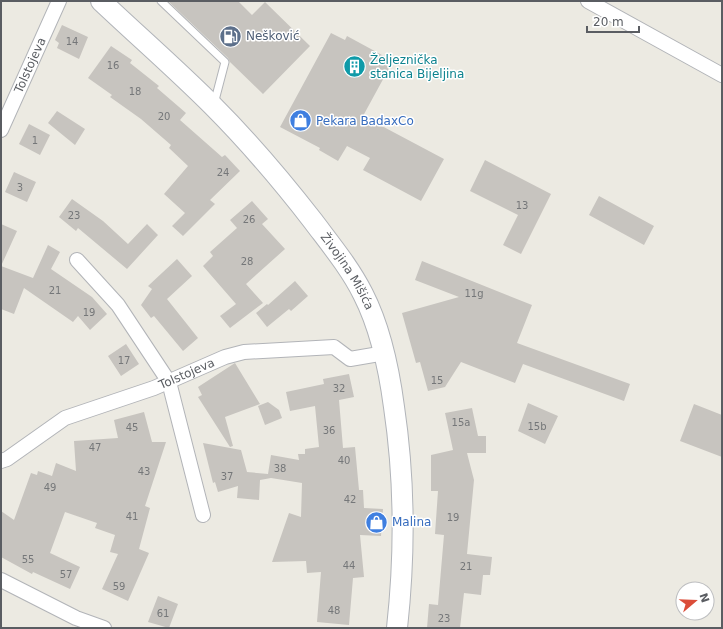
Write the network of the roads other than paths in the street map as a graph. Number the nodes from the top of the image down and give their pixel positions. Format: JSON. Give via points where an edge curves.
{"nodes":[{"id":1,"x":59,"y":1,"type":"edge"},
{"id":2,"x":161,"y":1,"type":"edge"},
{"id":3,"x":588,"y":1,"type":"edge"},
{"id":4,"x":106,"y":2,"type":"edge"},
{"id":5,"x":722,"y":75,"type":"edge"},
{"id":6,"x":213,"y":106,"type":"junction"},
{"id":7,"x":1,"y":130,"type":"edge"},
{"id":8,"x":77,"y":260,"type":"dead end"},
{"id":9,"x":385,"y":353,"type":"junction"},
{"id":10,"x":169,"y":382,"type":"junction"},
{"id":11,"x":1,"y":461,"type":"edge"},
{"id":12,"x":203,"y":515,"type":"dead end"},
{"id":13,"x":1,"y":580,"type":"edge"},
{"id":14,"x":104,"y":628,"type":"edge"},
{"id":15,"x":397,"y":628,"type":"edge"}],
"edges":[{"from":1,"to":7,"type":"street","name":"Tolstojeva"},
{"from":2,"to":6,"type":"lane","via":[[225,62]]},
{"from":3,"to":5,"type":"street"},
{"from":4,"to":6,"type":"main road","name":"Živojina Mišića"},
{"from":6,"to":9,"type":"main road","name":"Živojina Mišića","via":[[281,180],[343,261],[374,318]]},
{"from":8,"to":10,"type":"street","via":[[118,305]]},
{"from":9,"to":10,"type":"street","name":"Tolstojeva","via":[[350,359],[334,347],[244,352],[225,356]]},
{"from":9,"to":15,"type":"main road","name":"Živojina Mišića","via":[[402,475],[402,582]]},
{"from":10,"to":11,"type":"street","name":"Tolstojeva","via":[[65,418]]},
{"from":10,"to":12,"type":"street"},
{"from":13,"to":14,"type":"street","via":[[76,618]]}]}
